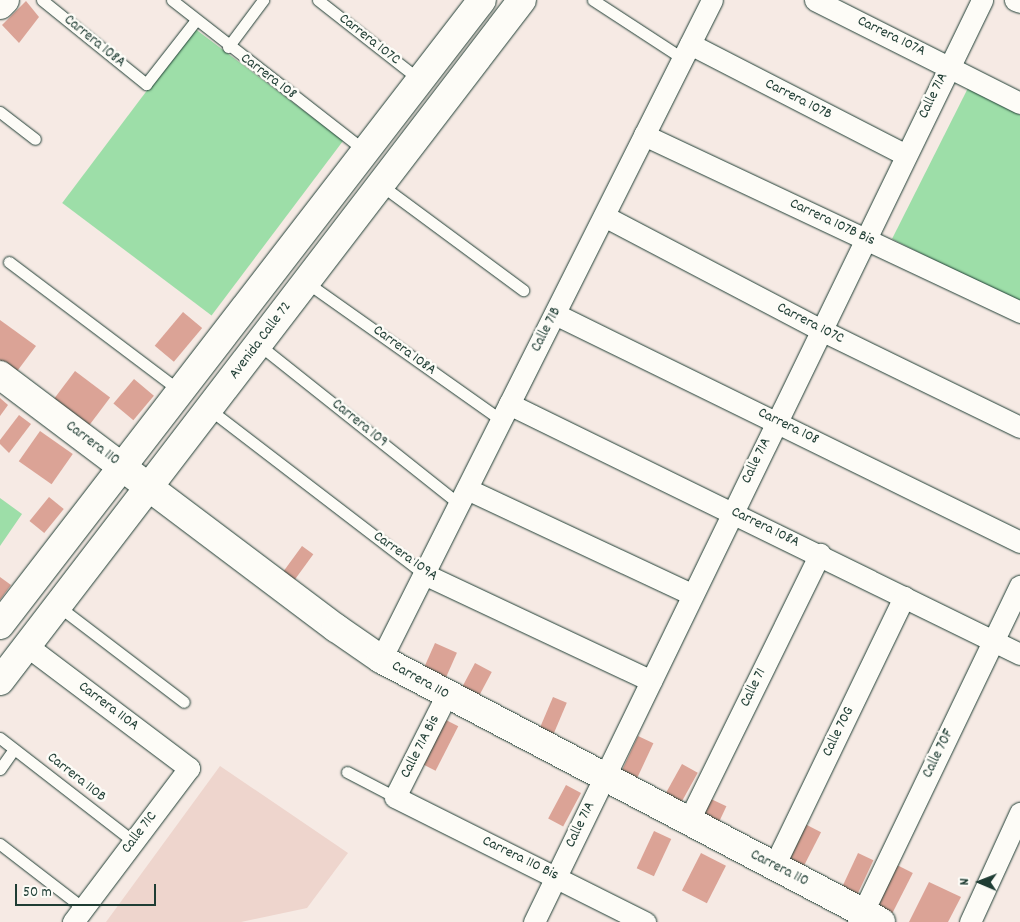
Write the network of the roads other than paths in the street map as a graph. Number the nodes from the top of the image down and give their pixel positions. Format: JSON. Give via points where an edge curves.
{"nodes":[{"id":1,"x":5,"y":0,"type":"edge"},
{"id":2,"x":42,"y":0,"type":"edge"},
{"id":3,"x":172,"y":0,"type":"edge"},
{"id":4,"x":263,"y":0,"type":"edge"},
{"id":5,"x":318,"y":0,"type":"edge"},
{"id":6,"x":522,"y":0,"type":"edge"},
{"id":7,"x":593,"y":0,"type":"edge"},
{"id":8,"x":712,"y":0,"type":"edge"},
{"id":9,"x":815,"y":0,"type":"edge"},
{"id":10,"x":982,"y":0,"type":"edge"},
{"id":11,"x":1015,"y":0,"type":"edge"},
{"id":12,"x":1020,"y":2,"type":"edge"},
{"id":13,"x":472,"y":4,"type":"edge"},
{"id":14,"x":0,"y":5,"type":"edge"},
{"id":15,"x":196,"y":20,"type":"junction"},
{"id":16,"x":228,"y":47,"type":"junction"},
{"id":17,"x":686,"y":51,"type":"junction"},
{"id":18,"x":949,"y":66,"type":"junction"},
{"id":19,"x":420,"y":80,"type":"junction"},
{"id":20,"x":1020,"y":103,"type":"edge"},
{"id":21,"x":0,"y":112,"type":"edge"},
{"id":22,"x":644,"y":135,"type":"junction"},
{"id":23,"x":35,"y":138,"type":"dead end"},
{"id":24,"x":366,"y":151,"type":"junction"},
{"id":25,"x":906,"y":155,"type":"junction"},
{"id":26,"x":381,"y":185,"type":"junction"},
{"id":27,"x":604,"y":216,"type":"junction"},
{"id":28,"x":865,"y":239,"type":"junction"},
{"id":29,"x":9,"y":262,"type":"dead end"},
{"id":30,"x":306,"y":282,"type":"junction"},
{"id":31,"x":523,"y":290,"type":"dead end"},
{"id":32,"x":1020,"y":312,"type":"edge"},
{"id":33,"x":555,"y":314,"type":"junction"},
{"id":34,"x":821,"y":330,"type":"junction"},
{"id":35,"x":258,"y":344,"type":"junction"},
{"id":36,"x":0,"y":375,"type":"edge"},
{"id":37,"x":180,"y":391,"type":"junction"},
{"id":38,"x":209,"y":409,"type":"junction"},
{"id":39,"x":505,"y":412,"type":"junction"},
{"id":40,"x":776,"y":422,"type":"junction"},
{"id":41,"x":1020,"y":427,"type":"edge"},
{"id":42,"x":122,"y":466,"type":"junction"},
{"id":43,"x":150,"y":486,"type":"junction"},
{"id":44,"x":463,"y":497,"type":"junction"},
{"id":45,"x":732,"y":512,"type":"junction"},
{"id":46,"x":1020,"y":542,"type":"edge"},
{"id":47,"x":820,"y":554,"type":"junction"},
{"id":48,"x":424,"y":574,"type":"junction"},
{"id":49,"x":1020,"y":586,"type":"edge"},
{"id":50,"x":691,"y":594,"type":"junction"},
{"id":51,"x":904,"y":597,"type":"junction"},
{"id":52,"x":58,"y":606,"type":"junction"},
{"id":53,"x":0,"y":625,"type":"edge"},
{"id":54,"x":993,"y":641,"type":"junction"},
{"id":55,"x":27,"y":646,"type":"junction"},
{"id":56,"x":1020,"y":654,"type":"edge"},
{"id":57,"x":381,"y":659,"type":"junction"},
{"id":58,"x":0,"y":681,"type":"edge"},
{"id":59,"x":651,"y":681,"type":"junction"},
{"id":60,"x":446,"y":696,"type":"junction"},
{"id":61,"x":184,"y":702,"type":"dead end"},
{"id":62,"x":0,"y":738,"type":"edge"},
{"id":63,"x":14,"y":749,"type":"junction"},
{"id":64,"x":189,"y":768,"type":"joint"},
{"id":65,"x":0,"y":769,"type":"edge"},
{"id":66,"x":347,"y":772,"type":"dead end"},
{"id":67,"x":604,"y":778,"type":"junction"},
{"id":68,"x":395,"y":797,"type":"junction"},
{"id":69,"x":1020,"y":813,"type":"edge"},
{"id":70,"x":688,"y":822,"type":"junction"},
{"id":71,"x":134,"y":842,"type":"junction"},
{"id":72,"x":0,"y":844,"type":"edge"},
{"id":73,"x":774,"y":866,"type":"junction"},
{"id":74,"x":555,"y":877,"type":"junction"},
{"id":75,"x":78,"y":915,"type":"edge"},
{"id":76,"x":867,"y":919,"type":"edge"},
{"id":77,"x":534,"y":922,"type":"edge"},
{"id":78,"x":645,"y":922,"type":"edge"},
{"id":79,"x":970,"y":922,"type":"edge"}],
"edges":[{"from":1,"to":14,"type":"main road"},
{"from":2,"to":15,"type":"lane","name":"Carrera 108A","via":[[146,84]]},
{"from":3,"to":15,"type":"lane","name":"Carrera 108"},
{"from":4,"to":16,"type":"lane"},
{"from":5,"to":19,"type":"lane","name":"Carrera 107C"},
{"from":6,"to":26,"type":"main road","name":"Avenida Calle 72"},
{"from":7,"to":17,"type":"lane","name":"Carrera 107B"},
{"from":8,"to":17,"type":"street","name":"Calle 71B"},
{"from":9,"to":18,"type":"street","name":"Carrera 107A"},
{"from":10,"to":18,"type":"street","name":"Calle 71A"},
{"from":11,"to":12,"type":"street"},
{"from":13,"to":19,"type":"main road"},
{"from":15,"to":16,"type":"lane","name":"Carrera 108"},
{"from":16,"to":24,"type":"lane","name":"Carrera 108"},
{"from":17,"to":22,"type":"street","name":"Calle 71B"},
{"from":17,"to":25,"type":"street","name":"Carrera 107B"},
{"from":18,"to":20,"type":"street","name":"Carrera 107A"},
{"from":18,"to":25,"type":"street","name":"Calle 71A"},
{"from":19,"to":24,"type":"main road"},
{"from":21,"to":23,"type":"lane"},
{"from":22,"to":27,"type":"street","name":"Calle 71B"},
{"from":22,"to":28,"type":"street","name":"Carrera 107B Bis"},
{"from":24,"to":37,"type":"main road"},
{"from":25,"to":28,"type":"street","name":"Calle 71A"},
{"from":26,"to":30,"type":"main road","name":"Avenida Calle 72"},
{"from":26,"to":31,"type":"lane"},
{"from":27,"to":33,"type":"street","name":"Calle 71B"},
{"from":27,"to":34,"type":"street","name":"Carrera 107C"},
{"from":28,"to":32,"type":"street","name":"Carrera 107B Bis"},
{"from":28,"to":34,"type":"street","name":"Calle 71A"},
{"from":29,"to":37,"type":"lane"},
{"from":30,"to":35,"type":"main road","name":"Avenida Calle 72"},
{"from":30,"to":39,"type":"lane","name":"Carrera 108A"},
{"from":33,"to":39,"type":"street","name":"Calle 71B"},
{"from":33,"to":40,"type":"street","name":"Carrera 108"},
{"from":34,"to":40,"type":"street","name":"Calle 71A"},
{"from":34,"to":41,"type":"street","name":"Carrera 107C"},
{"from":35,"to":38,"type":"main road","name":"Avenida Calle 72"},
{"from":35,"to":44,"type":"lane","name":"Carrera 109"},
{"from":36,"to":42,"type":"main road","name":"Carrera 110"},
{"from":37,"to":42,"type":"main road"},
{"from":38,"to":43,"type":"main road","name":"Avenida Calle 72"},
{"from":38,"to":48,"type":"lane","name":"Carrera 109A"},
{"from":39,"to":44,"type":"street","name":"Calle 71B"},
{"from":39,"to":45,"type":"street","name":"Carrera 108A"},
{"from":40,"to":45,"type":"street","name":"Calle 71A"},
{"from":40,"to":46,"type":"street","name":"Carrera 108"},
{"from":42,"to":43,"type":"main road","name":"Carrera 110"},
{"from":42,"to":53,"type":"main road"},
{"from":43,"to":52,"type":"main road","name":"Avenida Calle 72"},
{"from":43,"to":57,"type":"main road","name":"Carrera 110"},
{"from":44,"to":48,"type":"street","name":"Calle 71B"},
{"from":44,"to":50,"type":"street","name":"Carrera 109"},
{"from":45,"to":47,"type":"street","name":"Carrera 108A"},
{"from":45,"to":50,"type":"street","name":"Calle 71A"},
{"from":47,"to":51,"type":"street","name":"Carrera 108A"},
{"from":47,"to":70,"type":"street","name":"Calle 71"},
{"from":48,"to":57,"type":"street","name":"Calle 71B"},
{"from":48,"to":59,"type":"street","name":"Carrera 109A"},
{"from":49,"to":54,"type":"street","name":"Calle 70F"},
{"from":50,"to":59,"type":"street","name":"Calle 71A"},
{"from":51,"to":54,"type":"street","name":"Carrera 108A"},
{"from":51,"to":73,"type":"street","name":"Calle 70G"},
{"from":52,"to":55,"type":"main road","name":"Avenida Calle 72"},
{"from":52,"to":61,"type":"lane"},
{"from":54,"to":56,"type":"street","name":"Carrera 108A"},
{"from":54,"to":76,"type":"street","name":"Calle 70F"},
{"from":55,"to":58,"type":"main road","name":"Avenida Calle 72"},
{"from":55,"to":64,"type":"street","name":"Carrera 110A"},
{"from":57,"to":60,"type":"main road","name":"Carrera 110"},
{"from":59,"to":67,"type":"street","name":"Calle 71A"},
{"from":60,"to":67,"type":"main road","name":"Carrera 110"},
{"from":60,"to":68,"type":"street","name":"Calle 71A Bis"},
{"from":62,"to":63,"type":"lane","name":"Carrera 110B"},
{"from":63,"to":65,"type":"lane"},
{"from":63,"to":71,"type":"lane","name":"Carrera 110B"},
{"from":64,"to":71,"type":"street","name":"Calle 71C"},
{"from":66,"to":68,"type":"lane"},
{"from":67,"to":70,"type":"main road","name":"Carrera 110"},
{"from":67,"to":74,"type":"street","name":"Calle 71A"},
{"from":68,"to":74,"type":"street","name":"Carrera 110 Bis"},
{"from":69,"to":79,"type":"street"},
{"from":70,"to":73,"type":"main road","name":"Carrera 110"},
{"from":71,"to":75,"type":"street","name":"Calle 71C"},
{"from":72,"to":75,"type":"lane"},
{"from":73,"to":76,"type":"main road","name":"Carrera 110"},
{"from":74,"to":77,"type":"street","name":"Calle 71A"},
{"from":74,"to":78,"type":"street","name":"Carrera 110 Bis"}]}
